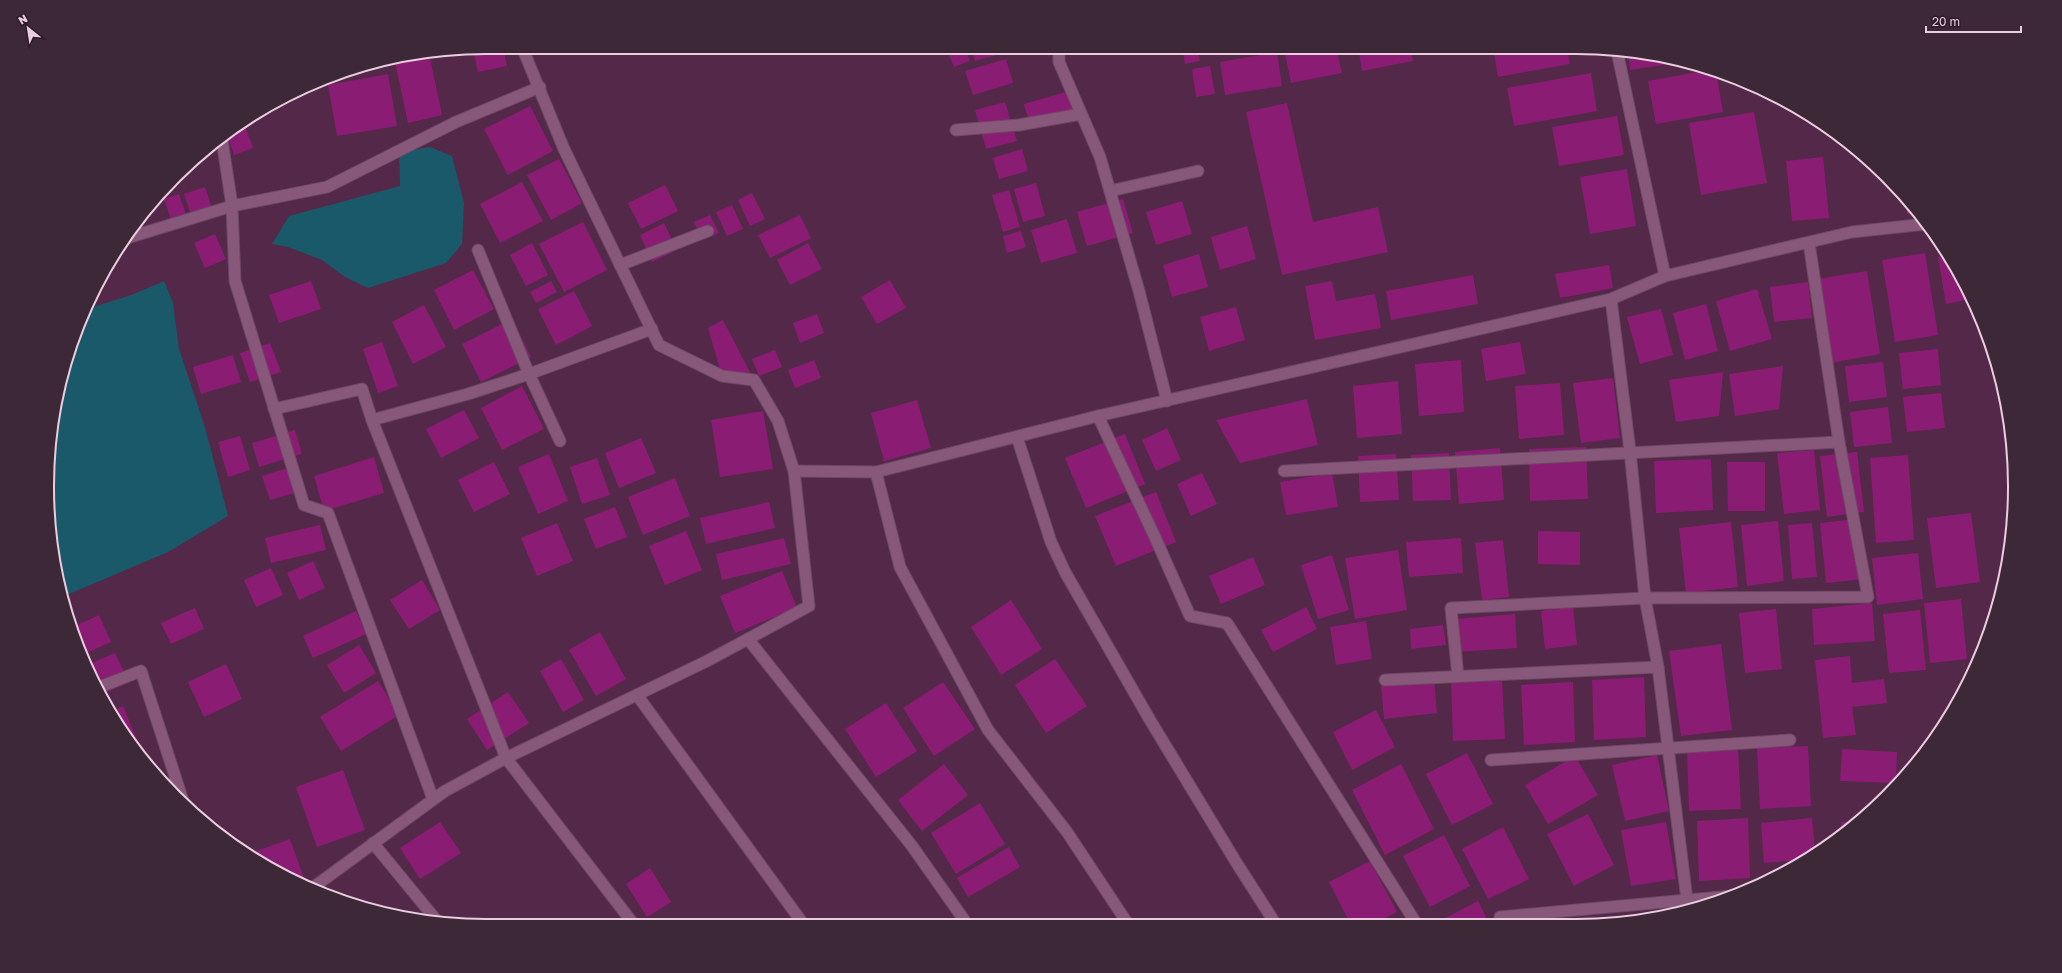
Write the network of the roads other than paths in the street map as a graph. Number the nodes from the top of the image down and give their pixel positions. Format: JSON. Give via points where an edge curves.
{"nodes":[{"id":1,"x":525,"y":54,"type":"edge"},
{"id":2,"x":1059,"y":54,"type":"edge"},
{"id":3,"x":1619,"y":57,"type":"edge"},
{"id":4,"x":540,"y":87,"type":"junction"},
{"id":5,"x":1081,"y":114,"type":"junction"},
{"id":6,"x":956,"y":130,"type":"dead end"},
{"id":7,"x":223,"y":143,"type":"edge"},
{"id":8,"x":1198,"y":171,"type":"dead end"},
{"id":9,"x":1110,"y":191,"type":"junction"},
{"id":10,"x":232,"y":206,"type":"junction"},
{"id":11,"x":1920,"y":225,"type":"edge"},
{"id":12,"x":708,"y":230,"type":"dead end"},
{"id":13,"x":134,"y":236,"type":"edge"},
{"id":14,"x":1809,"y":243,"type":"junction"},
{"id":15,"x":478,"y":250,"type":"dead end"},
{"id":16,"x":620,"y":265,"type":"junction"},
{"id":17,"x":1665,"y":276,"type":"junction"},
{"id":18,"x":1611,"y":298,"type":"junction"},
{"id":19,"x":652,"y":330,"type":"junction"},
{"id":20,"x":529,"y":374,"type":"junction"},
{"id":21,"x":1167,"y":401,"type":"junction"},
{"id":22,"x":274,"y":409,"type":"junction"},
{"id":23,"x":1098,"y":416,"type":"junction"},
{"id":24,"x":372,"y":420,"type":"junction"},
{"id":25,"x":1017,"y":437,"type":"junction"},
{"id":26,"x":560,"y":441,"type":"dead end"},
{"id":27,"x":1839,"y":442,"type":"junction"},
{"id":28,"x":1630,"y":451,"type":"junction"},
{"id":29,"x":1284,"y":470,"type":"dead end"},
{"id":30,"x":794,"y":471,"type":"junction"},
{"id":31,"x":876,"y":472,"type":"junction"},
{"id":32,"x":1645,"y":598,"type":"junction"},
{"id":33,"x":748,"y":639,"type":"junction"},
{"id":34,"x":1658,"y":667,"type":"junction"},
{"id":35,"x":1458,"y":676,"type":"junction"},
{"id":36,"x":1385,"y":680,"type":"dead end"},
{"id":37,"x":103,"y":686,"type":"edge"},
{"id":38,"x":636,"y":695,"type":"junction"},
{"id":39,"x":1790,"y":740,"type":"dead end"},
{"id":40,"x":1668,"y":749,"type":"junction"},
{"id":41,"x":506,"y":758,"type":"junction"},
{"id":42,"x":1491,"y":760,"type":"dead end"},
{"id":43,"x":180,"y":791,"type":"edge"},
{"id":44,"x":433,"y":800,"type":"junction"},
{"id":45,"x":373,"y":843,"type":"junction"},
{"id":46,"x":317,"y":884,"type":"edge"},
{"id":47,"x":1687,"y":903,"type":"edge"},
{"id":48,"x":432,"y":915,"type":"edge"},
{"id":49,"x":1500,"y":917,"type":"dead end"},
{"id":50,"x":630,"y":919,"type":"edge"},
{"id":51,"x":800,"y":919,"type":"edge"},
{"id":52,"x":963,"y":919,"type":"edge"},
{"id":53,"x":1125,"y":919,"type":"edge"},
{"id":54,"x":1272,"y":919,"type":"edge"},
{"id":55,"x":1413,"y":919,"type":"edge"}],
"edges":[{"from":1,"to":4,"type":"street"},
{"from":2,"to":5,"type":"street","via":[[1059,62]]},
{"from":3,"to":17,"type":"street"},
{"from":4,"to":10,"type":"street","via":[[456,122],[327,187]]},
{"from":4,"to":16,"type":"street","via":[[564,149]]},
{"from":5,"to":6,"type":"street","via":[[1019,125]]},
{"from":5,"to":9,"type":"street","via":[[1100,157]]},
{"from":7,"to":10,"type":"street"},
{"from":8,"to":9,"type":"street"},
{"from":9,"to":21,"type":"street"},
{"from":10,"to":13,"type":"street"},
{"from":10,"to":22,"type":"street","via":[[235,280]]},
{"from":11,"to":14,"type":"street","via":[[1852,232]]},
{"from":12,"to":16,"type":"street"},
{"from":14,"to":17,"type":"street"},
{"from":14,"to":27,"type":"street"},
{"from":15,"to":20,"type":"street"},
{"from":16,"to":19,"type":"street"},
{"from":17,"to":18,"type":"street"},
{"from":18,"to":21,"type":"street"},
{"from":18,"to":28,"type":"street"},
{"from":19,"to":20,"type":"street"},
{"from":19,"to":30,"type":"street","via":[[659,344],[722,376],[754,380],[778,421]]},
{"from":20,"to":24,"type":"street","via":[[468,394]]},
{"from":20,"to":26,"type":"street"},
{"from":21,"to":23,"type":"street"},
{"from":22,"to":24,"type":"street","via":[[362,389]]},
{"from":22,"to":44,"type":"street","via":[[304,506],[328,513]]},
{"from":23,"to":25,"type":"street"},
{"from":23,"to":55,"type":"street","via":[[1190,616],[1226,623]]},
{"from":24,"to":41,"type":"street"},
{"from":25,"to":31,"type":"street"},
{"from":25,"to":54,"type":"street","via":[[1051,542],[1066,572],[1150,720]]},
{"from":27,"to":28,"type":"street"},
{"from":27,"to":32,"type":"street","via":[[1868,597]]},
{"from":28,"to":29,"type":"street"},
{"from":28,"to":32,"type":"street"},
{"from":30,"to":31,"type":"street"},
{"from":30,"to":33,"type":"street","via":[[809,606]]},
{"from":31,"to":53,"type":"street","via":[[900,567],[988,730],[1067,832]]},
{"from":32,"to":34,"type":"street"},
{"from":32,"to":35,"type":"street","via":[[1451,608]]},
{"from":33,"to":38,"type":"street"},
{"from":33,"to":52,"type":"street","via":[[912,846]]},
{"from":34,"to":35,"type":"street"},
{"from":34,"to":40,"type":"street"},
{"from":35,"to":36,"type":"street"},
{"from":37,"to":43,"type":"street","via":[[141,671]]},
{"from":38,"to":41,"type":"street"},
{"from":38,"to":51,"type":"street"},
{"from":39,"to":40,"type":"street"},
{"from":40,"to":42,"type":"street"},
{"from":40,"to":47,"type":"street"},
{"from":41,"to":44,"type":"street"},
{"from":41,"to":50,"type":"street"},
{"from":44,"to":45,"type":"street"},
{"from":45,"to":46,"type":"street"},
{"from":45,"to":48,"type":"street"},
{"from":47,"to":49,"type":"street"}]}
